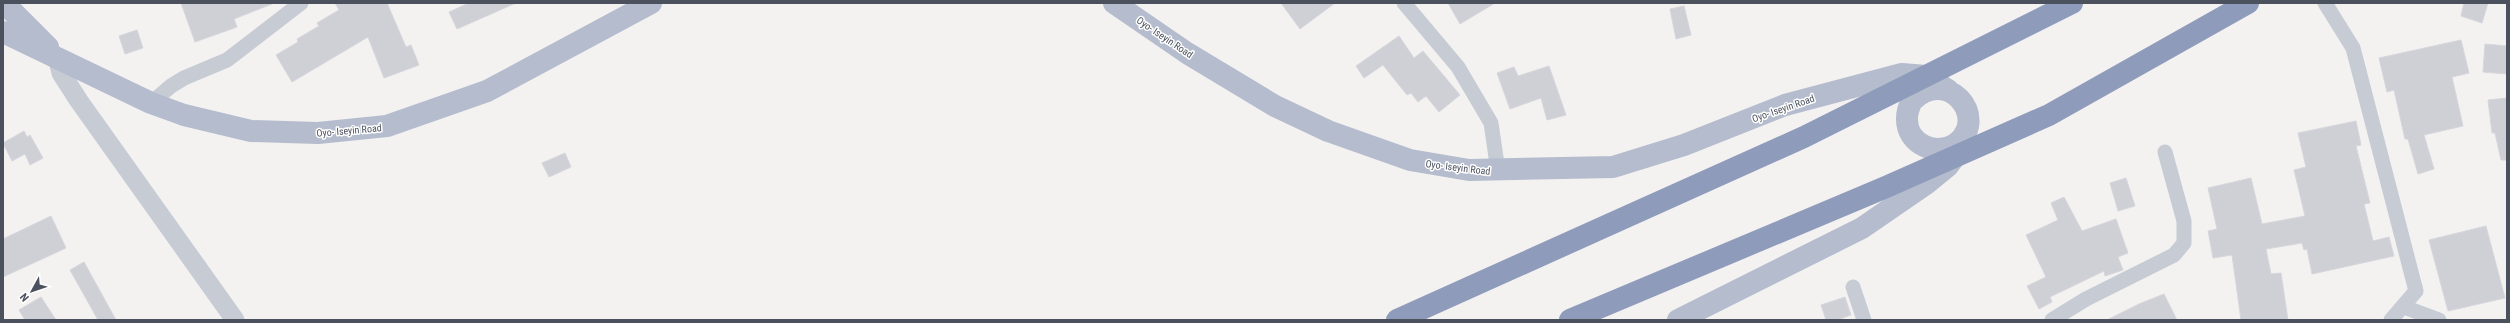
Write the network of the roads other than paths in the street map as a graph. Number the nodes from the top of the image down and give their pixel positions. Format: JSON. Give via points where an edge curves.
{"nodes":[{"id":1,"x":4,"y":3,"type":"edge"},
{"id":2,"x":301,"y":3,"type":"edge"},
{"id":3,"x":651,"y":3,"type":"edge"},
{"id":4,"x":1114,"y":3,"type":"edge"},
{"id":5,"x":1404,"y":3,"type":"edge"},
{"id":6,"x":2072,"y":3,"type":"edge"},
{"id":7,"x":2248,"y":3,"type":"edge"},
{"id":8,"x":2325,"y":3,"type":"edge"},
{"id":9,"x":3,"y":32,"type":"edge"},
{"id":10,"x":57,"y":57,"type":"junction"},
{"id":11,"x":1926,"y":76,"type":"junction"},
{"id":12,"x":1852,"y":86,"type":"junction"},
{"id":13,"x":1948,"y":90,"type":"junction"},
{"id":14,"x":1882,"y":97,"type":"junction"},
{"id":15,"x":151,"y":103,"type":"junction"},
{"id":16,"x":1910,"y":110,"type":"junction"},
{"id":17,"x":1938,"y":150,"type":"junction"},
{"id":18,"x":2165,"y":152,"type":"dead end"},
{"id":19,"x":1920,"y":170,"type":"junction"},
{"id":20,"x":1498,"y":171,"type":"junction"},
{"id":21,"x":1895,"y":207,"type":"junction"},
{"id":22,"x":1853,"y":287,"type":"dead end"},
{"id":23,"x":2404,"y":307,"type":"junction"},
{"id":24,"x":234,"y":320,"type":"edge"},
{"id":25,"x":1396,"y":320,"type":"edge"},
{"id":26,"x":1570,"y":320,"type":"edge"},
{"id":27,"x":1678,"y":320,"type":"edge"},
{"id":28,"x":1864,"y":320,"type":"edge"},
{"id":29,"x":2052,"y":320,"type":"edge"},
{"id":30,"x":2391,"y":320,"type":"edge"},
{"id":31,"x":2439,"y":320,"type":"edge"}],
"edges":[{"from":1,"to":10,"type":"main road"},
{"from":2,"to":15,"type":"street","via":[[227,60],[184,78]]},
{"from":3,"to":15,"type":"main road","name":"Oyo- Iseyin Road","via":[[488,90],[387,126],[318,133],[251,131],[184,115]]},
{"from":4,"to":20,"type":"main road","name":"Oyo- Iseyin Road","via":[[1188,53],[1275,106],[1328,131],[1410,160],[1469,170]]},
{"from":5,"to":20,"type":"street","via":[[1458,67],[1491,123]]},
{"from":6,"to":11,"type":"highway"},
{"from":7,"to":17,"type":"highway","via":[[2048,115]]},
{"from":8,"to":23,"type":"street","via":[[2353,48],[2416,290]]},
{"from":9,"to":10,"type":"main road","name":"Oyo- Iseyin Road"},
{"from":10,"to":15,"type":"main road","name":"Oyo- Iseyin Road"},
{"from":10,"to":24,"type":"street","via":[[61,73],[79,101]]},
{"from":11,"to":12,"type":"main road","name":"Oyo- Iseyin Road","via":[[1902,74]]},
{"from":11,"to":13,"type":"main road"},
{"from":11,"to":14,"type":"highway"},
{"from":11,"to":16,"type":"main road"},
{"from":12,"to":14,"type":"main road"},
{"from":12,"to":20,"type":"main road","name":"Oyo- Iseyin Road","via":[[1785,105],[1684,145],[1613,167]]},
{"from":13,"to":16,"type":"main road","via":[[1929,90]]},
{"from":13,"to":17,"type":"main road","via":[[1963,103],[1968,123],[1965,133]]},
{"from":14,"to":16,"type":"main road","via":[[1895,106]]},
{"from":14,"to":25,"type":"highway","via":[[1804,137]]},
{"from":16,"to":17,"type":"main road","via":[[1912,137]]},
{"from":17,"to":19,"type":"highway"},
{"from":17,"to":19,"type":"main road"},
{"from":17,"to":21,"type":"main road","via":[[1926,184]]},
{"from":18,"to":29,"type":"street","via":[[2184,221],[2184,243],[2174,255],[2086,299]]},
{"from":19,"to":21,"type":"main road"},
{"from":19,"to":26,"type":"highway","via":[[1886,187]]},
{"from":21,"to":27,"type":"main road","via":[[1862,228]]},
{"from":22,"to":28,"type":"street"},
{"from":23,"to":30,"type":"street"},
{"from":23,"to":31,"type":"street"}]}
